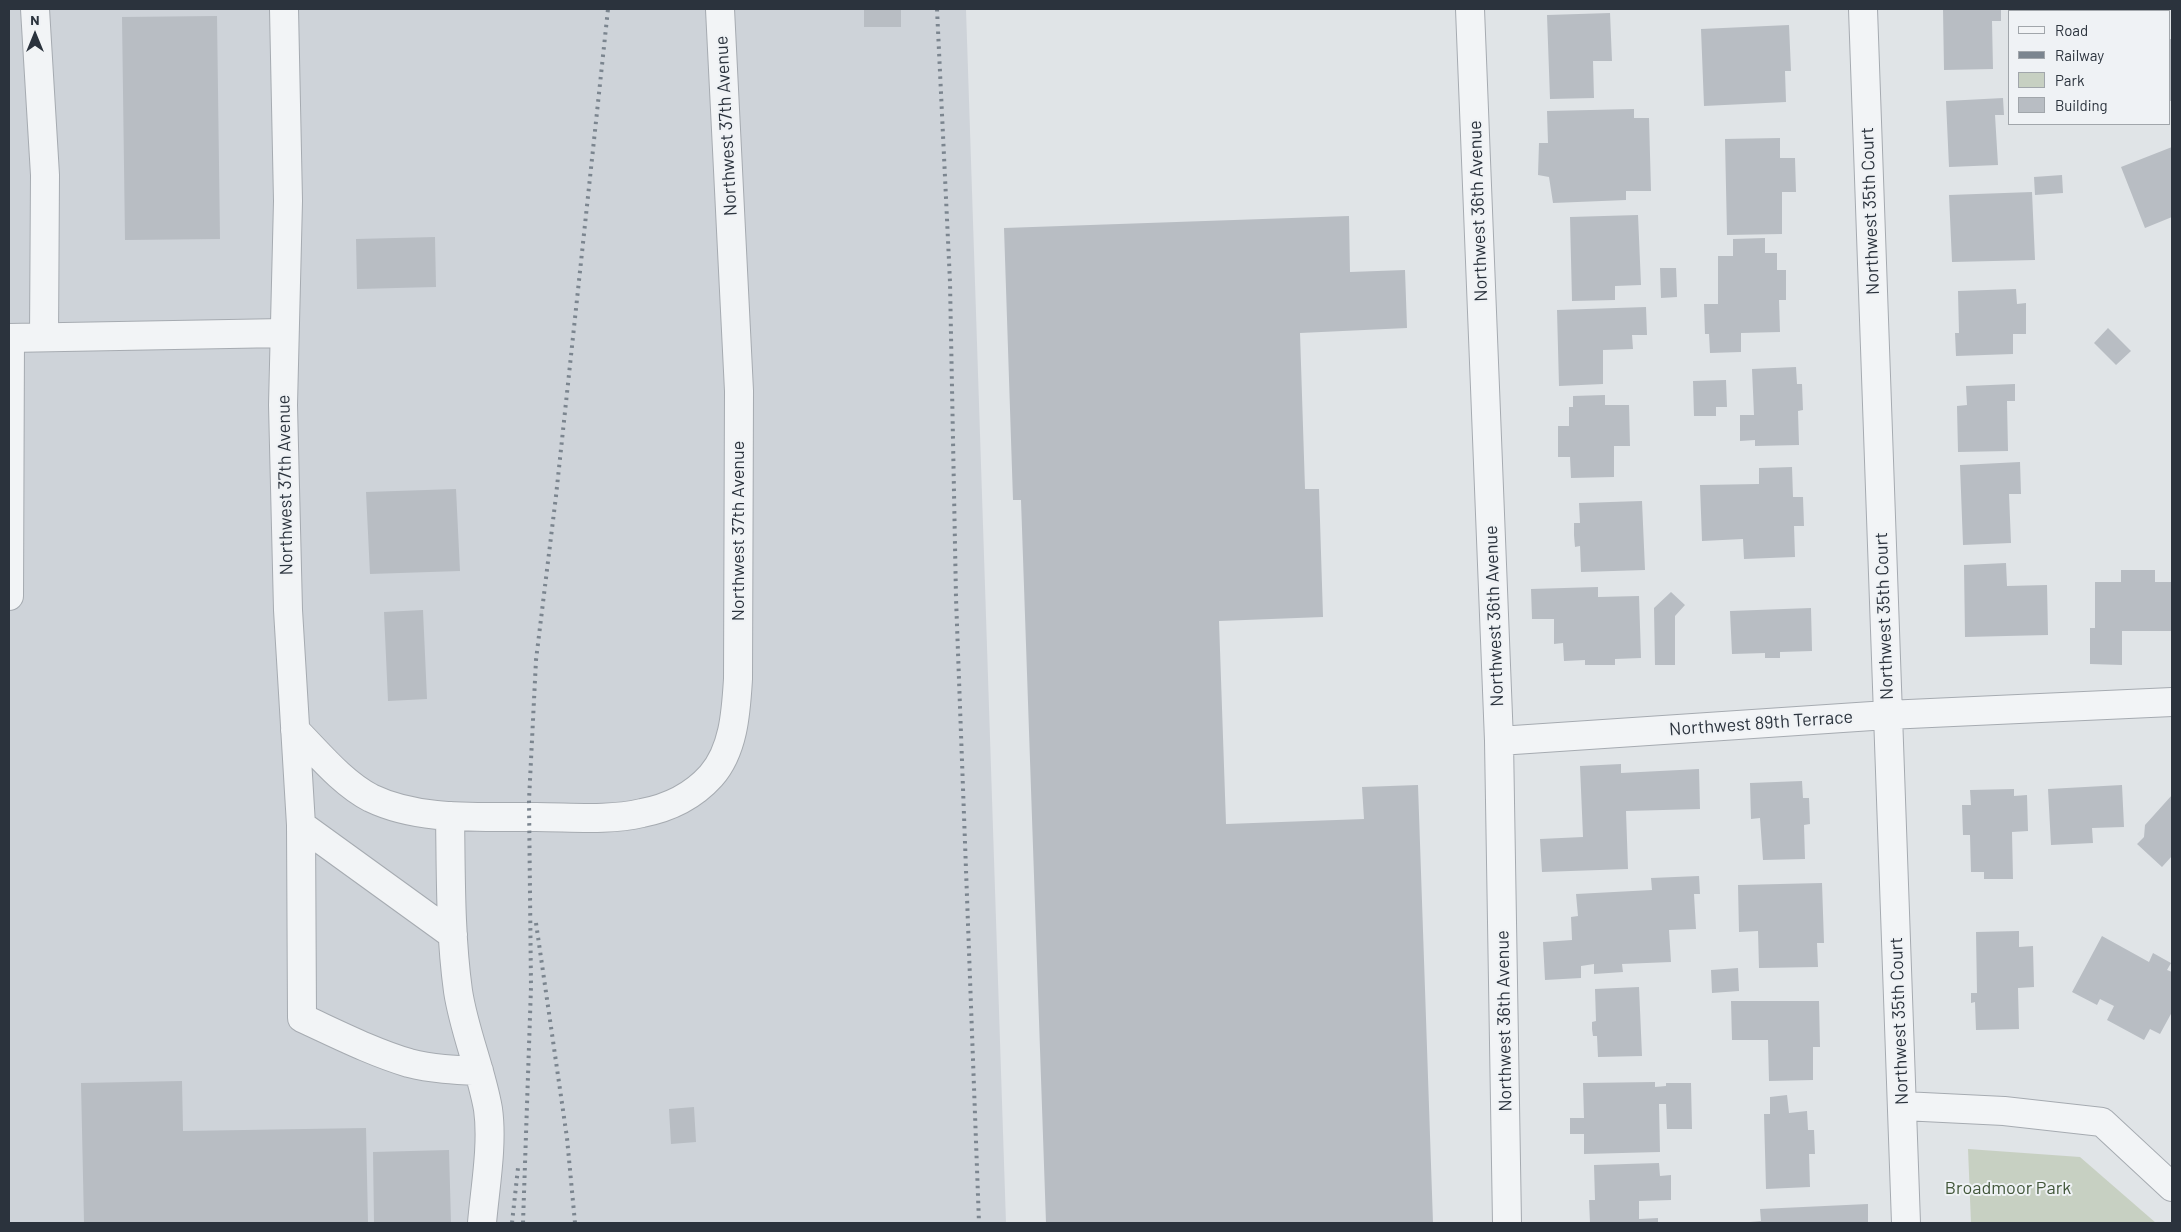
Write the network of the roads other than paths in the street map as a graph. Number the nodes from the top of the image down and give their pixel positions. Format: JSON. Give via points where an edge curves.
{"nodes":[{"id":1,"x":35,"y":9,"type":"edge"},
{"id":2,"x":284,"y":9,"type":"edge"},
{"id":3,"x":720,"y":9,"type":"edge"},
{"id":4,"x":1470,"y":9,"type":"edge"},
{"id":5,"x":1863,"y":9,"type":"edge"},
{"id":6,"x":284,"y":333,"type":"junction"},
{"id":7,"x":44,"y":337,"type":"junction"},
{"id":8,"x":9,"y":338,"type":"edge"},
{"id":9,"x":9,"y":596,"type":"edge"},
{"id":10,"x":2172,"y":702,"type":"edge"},
{"id":11,"x":1887,"y":714,"type":"junction"},
{"id":12,"x":295,"y":730,"type":"junction"},
{"id":13,"x":1499,"y":741,"type":"junction"},
{"id":14,"x":450,"y":816,"type":"junction"},
{"id":15,"x":302,"y":825,"type":"junction"},
{"id":16,"x":453,"y":934,"type":"junction"},
{"id":17,"x":479,"y":1071,"type":"junction"},
{"id":18,"x":1903,"y":1106,"type":"junction"},
{"id":19,"x":2172,"y":1187,"type":"edge"},
{"id":20,"x":482,"y":1223,"type":"edge"},
{"id":21,"x":1508,"y":1223,"type":"edge"},
{"id":22,"x":1906,"y":1223,"type":"edge"}],
"edges":[{"from":1,"to":7,"type":"street","via":[[44,137]]},
{"from":2,"to":6,"type":"street","name":"Northwest 37th Avenue","via":[[288,160]]},
{"from":3,"to":14,"type":"street","name":"Northwest 37th Avenue","via":[[739,391],[738,679],[735,716],[727,749],[712,775],[692,792],[669,805],[641,813],[606,817]]},
{"from":4,"to":13,"type":"street","name":"Northwest 36th Avenue"},
{"from":5,"to":11,"type":"street","name":"Northwest 35th Court"},
{"from":6,"to":7,"type":"street"},
{"from":6,"to":12,"type":"street","name":"Northwest 37th Avenue","via":[[288,610]]},
{"from":7,"to":8,"type":"street"},
{"from":8,"to":9,"type":"street"},
{"from":10,"to":11,"type":"street","name":"Northwest 89th Terrace"},
{"from":11,"to":13,"type":"street","name":"Northwest 89th Terrace"},
{"from":11,"to":18,"type":"street","name":"Northwest 35th Court"},
{"from":12,"to":14,"type":"street","name":"Northwest 37th Avenue","via":[[356,789],[371,798],[406,810]]},
{"from":12,"to":15,"type":"street"},
{"from":13,"to":21,"type":"street","name":"Northwest 36th Avenue"},
{"from":14,"to":16,"type":"street"},
{"from":15,"to":16,"type":"street"},
{"from":15,"to":17,"type":"street","via":[[302,1018],[410,1063]]},
{"from":16,"to":17,"type":"street","via":[[464,1024]]},
{"from":17,"to":20,"type":"street","via":[[490,1127]]},
{"from":18,"to":19,"type":"street","via":[[2004,1111],[2102,1122]]},
{"from":18,"to":22,"type":"street","name":"Northwest 35th Court"}]}
